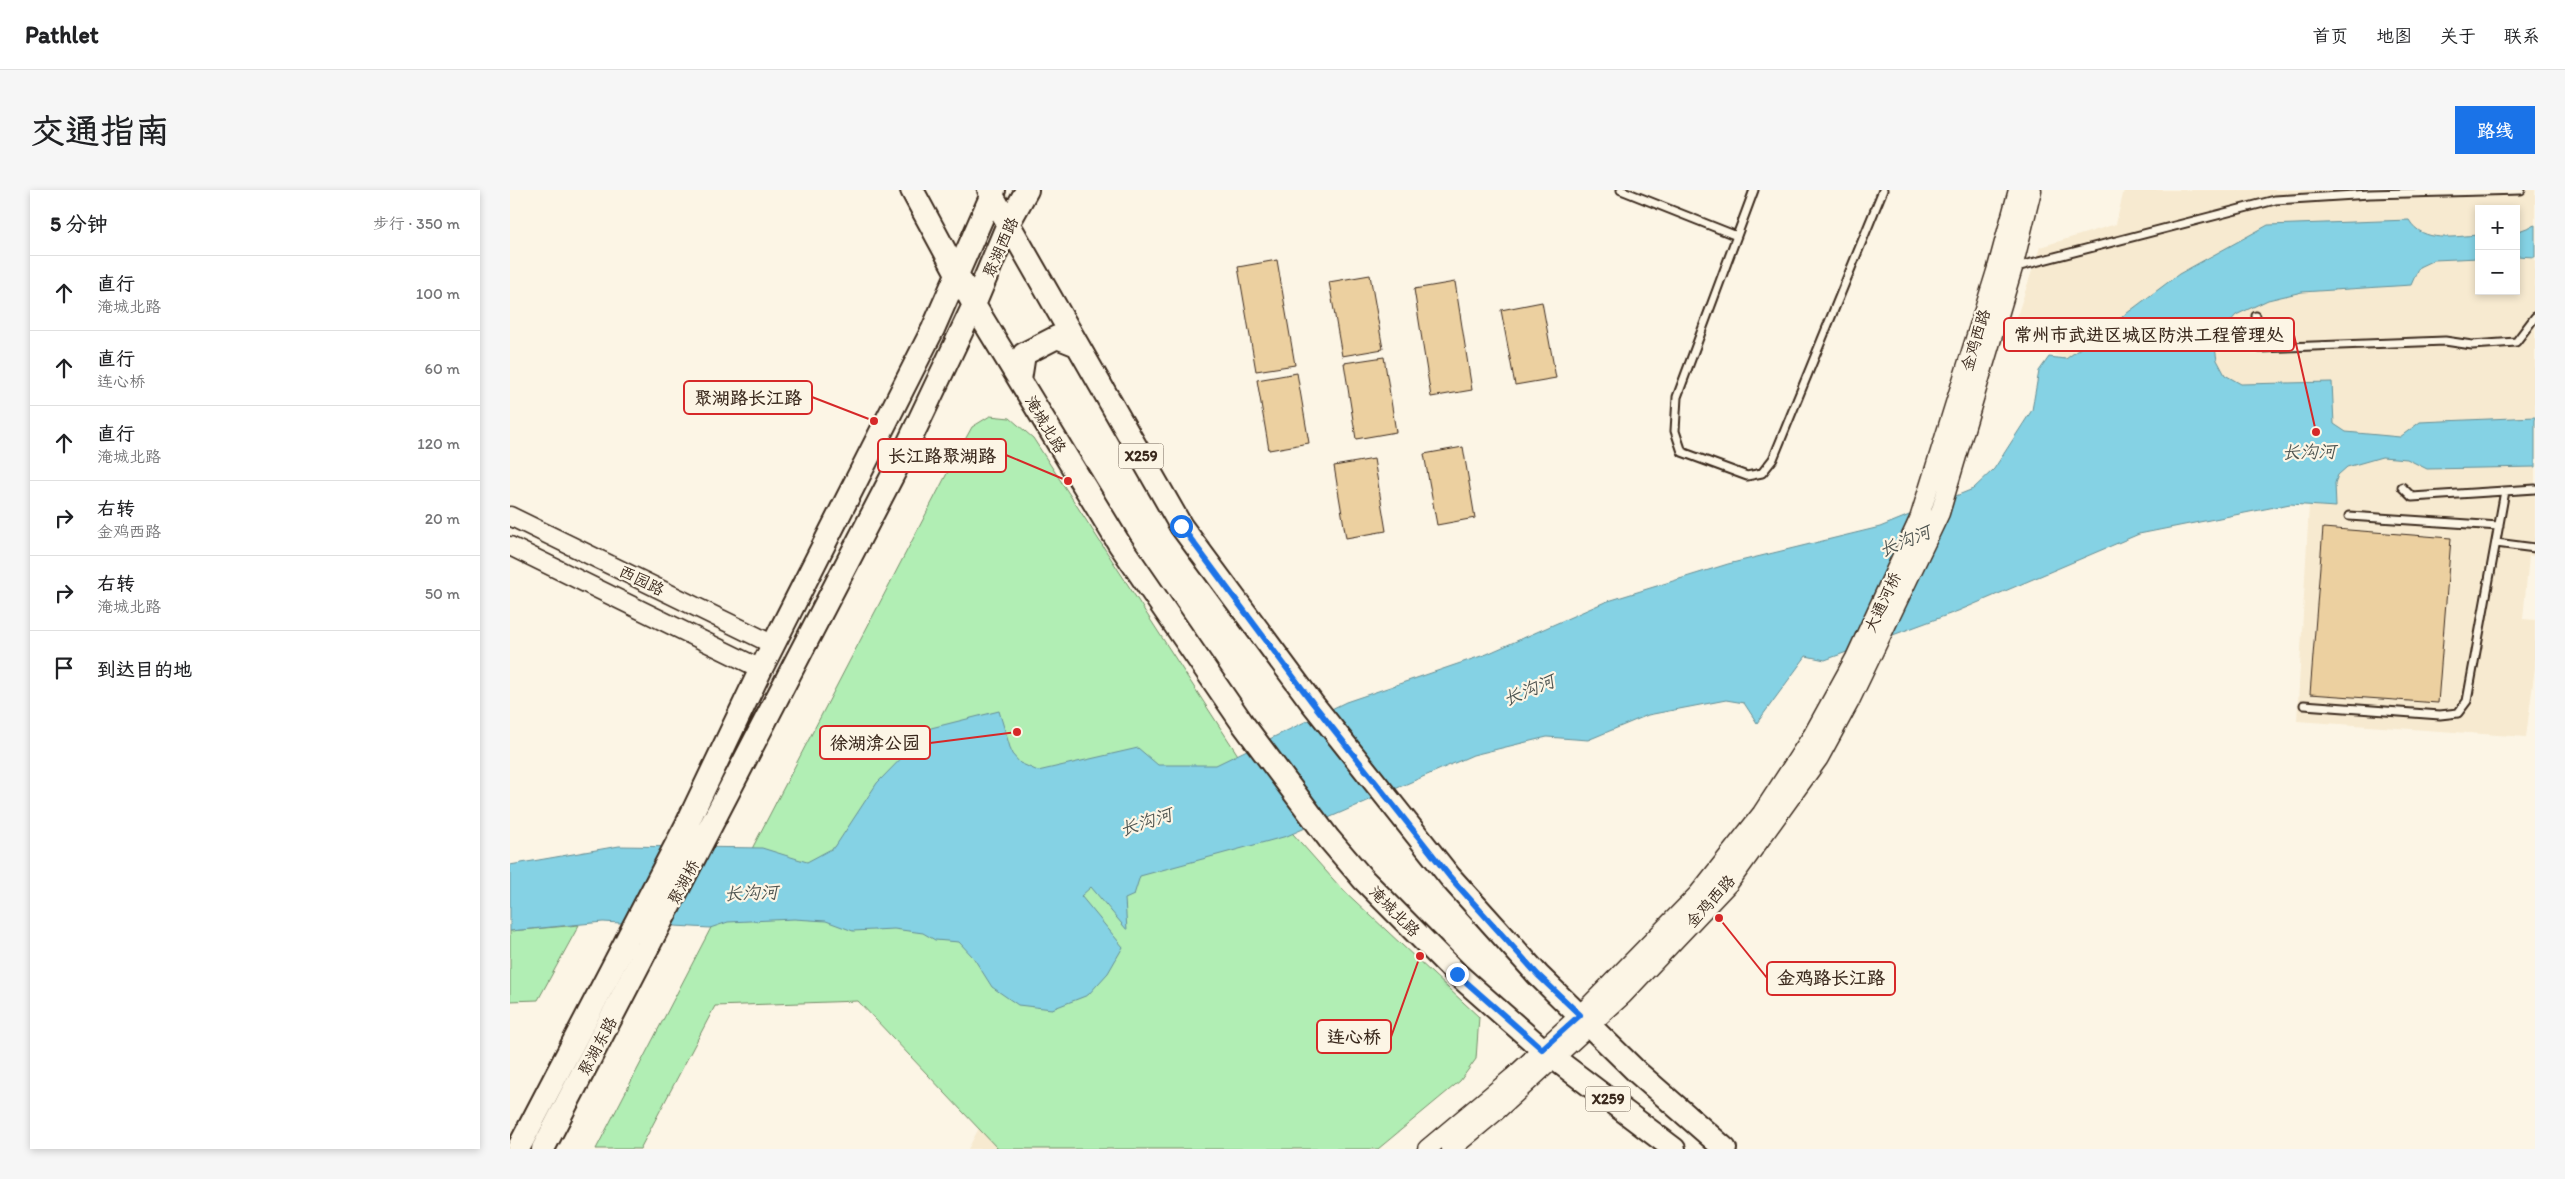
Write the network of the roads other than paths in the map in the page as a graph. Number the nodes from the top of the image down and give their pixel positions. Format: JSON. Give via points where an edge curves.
{"nodes":[{"id":1,"x":912,"y":190,"type":"edge"},
{"id":2,"x":1027,"y":190,"type":"edge"},
{"id":3,"x":1621,"y":190,"type":"edge"},
{"id":4,"x":1754,"y":190,"type":"edge"},
{"id":5,"x":1883,"y":190,"type":"edge"},
{"id":6,"x":2018,"y":190,"type":"edge"},
{"id":7,"x":2032,"y":190,"type":"edge"},
{"id":8,"x":2521,"y":190,"type":"edge"},
{"id":9,"x":991,"y":192,"type":"edge"},
{"id":10,"x":2310,"y":194,"type":"edge"},
{"id":11,"x":1008,"y":224,"type":"junction"},
{"id":12,"x":1737,"y":236,"type":"junction"},
{"id":13,"x":2013,"y":268,"type":"junction"},
{"id":14,"x":957,"y":274,"type":"junction"},
{"id":15,"x":974,"y":305,"type":"junction"},
{"id":16,"x":2256,"y":316,"type":"dead end"},
{"id":17,"x":2535,"y":317,"type":"edge"},
{"id":18,"x":1077,"y":344,"type":"junction"},
{"id":19,"x":1020,"y":380,"type":"junction"},
{"id":20,"x":1948,"y":488,"type":"joint"},
{"id":21,"x":2402,"y":488,"type":"dead end"},
{"id":22,"x":2535,"y":489,"type":"edge"},
{"id":23,"x":1929,"y":490,"type":"joint"},
{"id":24,"x":2505,"y":491,"type":"junction"},
{"id":25,"x":510,"y":516,"type":"edge"},
{"id":26,"x":2349,"y":516,"type":"dead end"},
{"id":27,"x":2499,"y":526,"type":"junction"},
{"id":28,"x":2496,"y":543,"type":"junction"},
{"id":29,"x":510,"y":546,"type":"edge"},
{"id":30,"x":2535,"y":548,"type":"edge"},
{"id":31,"x":774,"y":644,"type":"junction"},
{"id":32,"x":1873,"y":652,"type":"joint"},
{"id":33,"x":1855,"y":658,"type":"joint"},
{"id":34,"x":761,"y":669,"type":"junction"},
{"id":35,"x":2304,"y":705,"type":"dead end"},
{"id":36,"x":715,"y":821,"type":"joint"},
{"id":37,"x":651,"y":943,"type":"joint"},
{"id":38,"x":623,"y":946,"type":"joint"},
{"id":39,"x":1585,"y":1020,"type":"junction"},
{"id":40,"x":1548,"y":1053,"type":"junction"},
{"id":41,"x":518,"y":1149,"type":"edge"},
{"id":42,"x":544,"y":1149,"type":"edge"},
{"id":43,"x":1427,"y":1149,"type":"edge"},
{"id":44,"x":1451,"y":1149,"type":"edge"},
{"id":45,"x":1674,"y":1149,"type":"edge"},
{"id":46,"x":1725,"y":1149,"type":"edge"}],
"edges":[{"from":1,"to":14,"type":"main road","name":"淹城北路","number":"X259"},
{"from":2,"to":11,"type":"main road","name":"聚湖西路"},
{"from":3,"to":12,"type":"lane"},
{"from":4,"to":12,"type":"lane"},
{"from":5,"to":12,"type":"lane","via":[[1773,459],[1762,473],[1747,476],[1682,452],[1674,431],[1677,397]]},
{"from":6,"to":23,"type":"street","name":"金鸡西路"},
{"from":7,"to":13,"type":"street","name":"金鸡西路"},
{"from":8,"to":10,"type":"lane"},
{"from":9,"to":11,"type":"main road","number":"X259"},
{"from":9,"to":14,"type":"main road","name":"聚湖桥"},
{"from":10,"to":13,"type":"lane","via":[[2275,200]]},
{"from":11,"to":15,"type":"main road","name":"聚湖西路"},
{"from":11,"to":18,"type":"main road","number":"X259"},
{"from":13,"to":20,"type":"street","name":"金鸡西路"},
{"from":14,"to":15,"type":"main road","name":"淹城北路","number":"X259"},
{"from":14,"to":31,"type":"main road","name":"聚湖桥","via":[[933,329]]},
{"from":15,"to":19,"type":"main road","name":"淹城北路","number":"X259"},
{"from":15,"to":36,"type":"main road","name":"聚湖西路","via":[[900,461]]},
{"from":16,"to":17,"type":"lane","via":[[2260,348],[2445,341],[2472,345],[2516,342]]},
{"from":18,"to":19,"type":"main road","via":[[1057,337],[1024,354]]},
{"from":18,"to":39,"type":"main road","number":"X259","via":[[1181,526],[1312,702],[1450,877],[1538,975]]},
{"from":19,"to":40,"type":"main road","name":"淹城北路","number":"X259","via":[[1120,545],[1243,724],[1330,839],[1364,880],[1457,974]]},
{"from":20,"to":32,"type":"street","name":"大通河桥","via":[[1940,514]]},
{"from":21,"to":24,"type":"lane","via":[[2412,497]]},
{"from":22,"to":24,"type":"lane"},
{"from":23,"to":33,"type":"street","name":"大通河桥","via":[[1919,519]]},
{"from":24,"to":27,"type":"lane"},
{"from":25,"to":31,"type":"street","name":"西园路"},
{"from":26,"to":27,"type":"lane"},
{"from":27,"to":28,"type":"lane"},
{"from":28,"to":30,"type":"lane"},
{"from":28,"to":35,"type":"lane","via":[[2467,701],[2458,712],[2440,715]]},
{"from":29,"to":34,"type":"street","name":"西园路"},
{"from":31,"to":34,"type":"main road","name":"聚湖桥"},
{"from":32,"to":39,"type":"street","name":"金鸡西路","via":[[1819,758],[1729,882],[1623,995]]},
{"from":33,"to":39,"type":"street","name":"金鸡西路","via":[[1812,736],[1762,812],[1698,894]]},
{"from":34,"to":38,"type":"main road","name":"聚湖桥","via":[[687,824]]},
{"from":36,"to":37,"type":"main road","name":"聚湖桥"},
{"from":37,"to":42,"type":"main road","name":"聚湖东路"},
{"from":38,"to":41,"type":"main road","name":"聚湖东路"},
{"from":39,"to":40,"type":"street","name":"金鸡西路"},
{"from":39,"to":46,"type":"main road","number":"X259","via":[[1637,1072]]},
{"from":40,"to":43,"type":"street","name":"金鸡西路","via":[[1513,1077]]},
{"from":40,"to":44,"type":"street","name":"金鸡西路"},
{"from":40,"to":45,"type":"main road","name":"淹城北路","number":"X259"}]}
